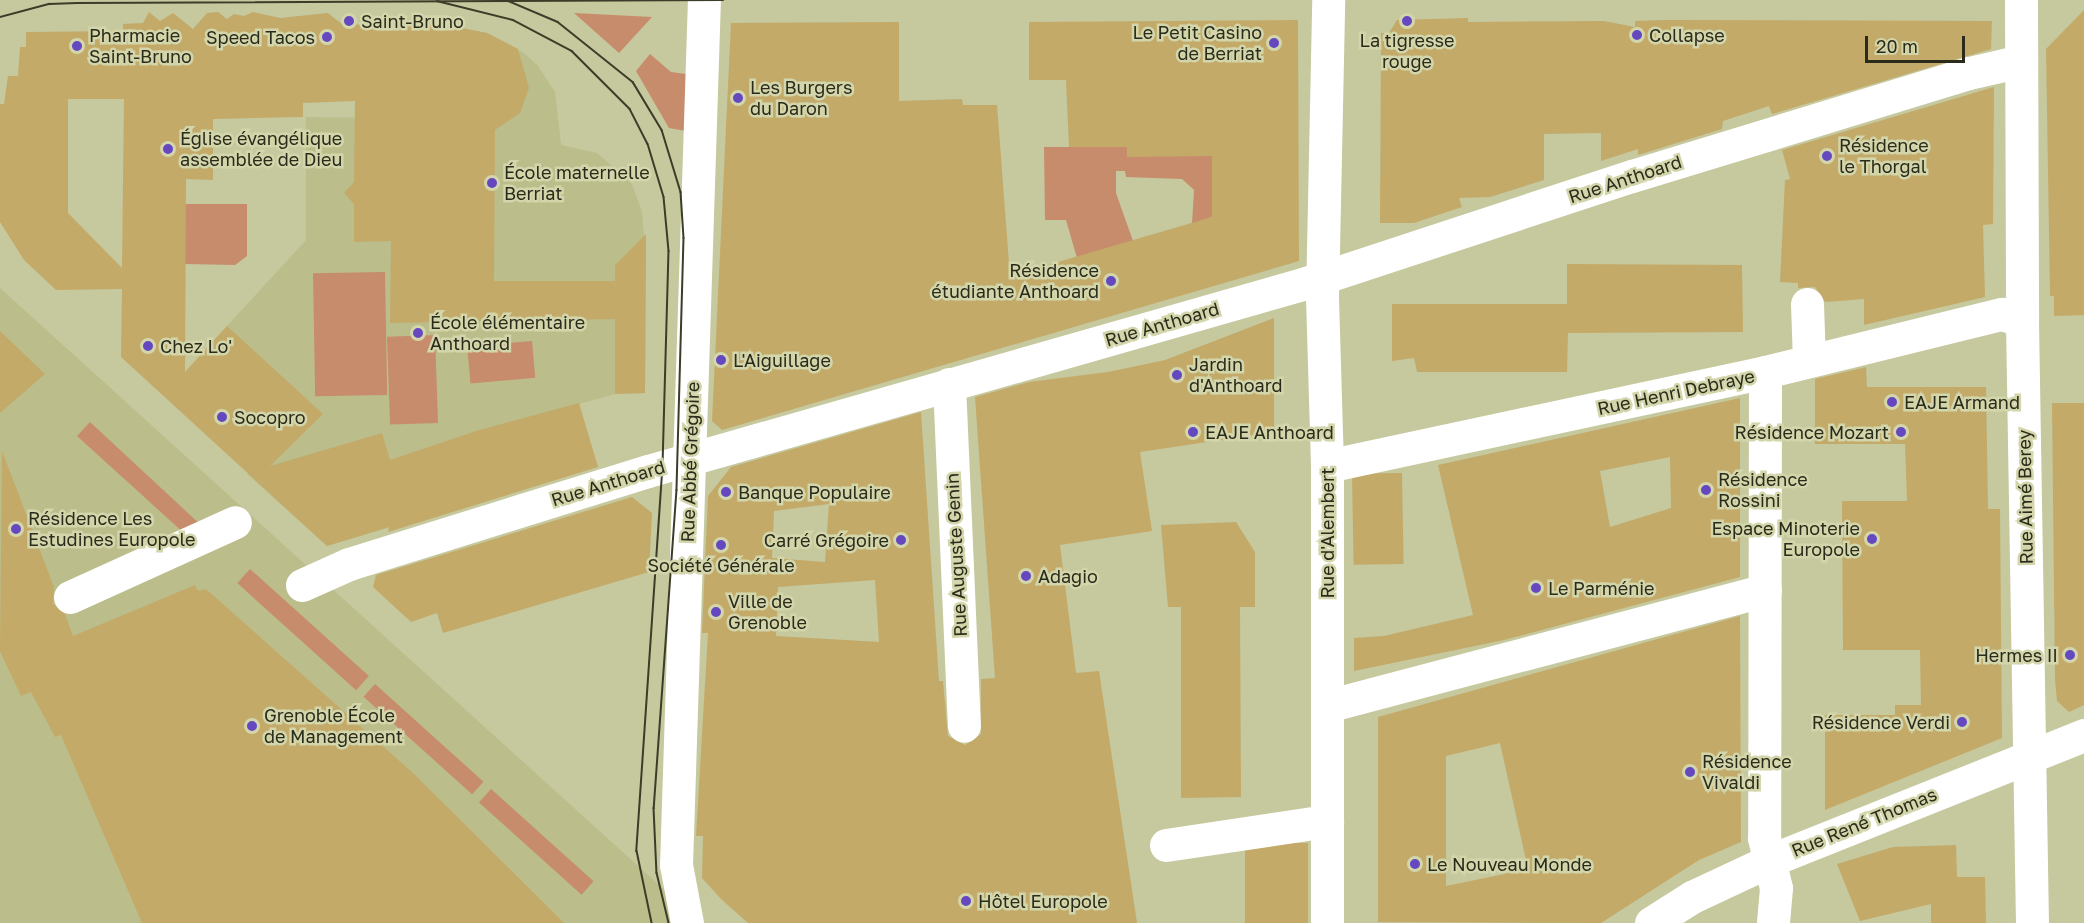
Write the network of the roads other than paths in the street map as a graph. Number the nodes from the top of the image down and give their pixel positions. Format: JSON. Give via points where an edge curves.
{"nodes":[{"id":1,"x":704,"y":0,"type":"edge"},
{"id":2,"x":1328,"y":0,"type":"edge"},
{"id":3,"x":2021,"y":0,"type":"edge"},
{"id":4,"x":2021,"y":61,"type":"junction"},
{"id":5,"x":1324,"y":276,"type":"junction"},
{"id":6,"x":1807,"y":304,"type":"dead end"},
{"id":7,"x":2022,"y":321,"type":"junction"},
{"id":8,"x":1809,"y":361,"type":"junction"},
{"id":9,"x":1765,"y":372,"type":"junction"},
{"id":10,"x":949,"y":384,"type":"junction"},
{"id":11,"x":690,"y":459,"type":"junction"},
{"id":12,"x":1327,"y":466,"type":"junction"},
{"id":13,"x":235,"y":522,"type":"dead end"},
{"id":14,"x":302,"y":585,"type":"dead end"},
{"id":15,"x":1765,"y":590,"type":"junction"},
{"id":16,"x":70,"y":597,"type":"dead end"},
{"id":17,"x":1327,"y":706,"type":"junction"},
{"id":18,"x":964,"y":726,"type":"dead end"},
{"id":19,"x":2084,"y":735,"type":"edge"},
{"id":20,"x":2030,"y":756,"type":"junction"},
{"id":21,"x":1327,"y":821,"type":"junction"},
{"id":22,"x":1166,"y":845,"type":"dead end"},
{"id":23,"x":1769,"y":861,"type":"junction"},
{"id":24,"x":687,"y":923,"type":"edge"},
{"id":25,"x":1327,"y":923,"type":"edge"},
{"id":26,"x":1651,"y":923,"type":"edge"},
{"id":27,"x":1773,"y":923,"type":"edge"},
{"id":28,"x":2032,"y":923,"type":"edge"}],
"edges":[{"from":1,"to":11,"type":"street","name":"Rue Abbé Grégoire"},
{"from":2,"to":5,"type":"street","name":"Rue d'Alembert"},
{"from":3,"to":4,"type":"street","name":"Rue Aimé Berey"},
{"from":4,"to":5,"type":"street","name":"Rue Anthoard","via":[[1969,73],[1632,176]]},
{"from":4,"to":7,"type":"street","name":"Rue Aimé Berey"},
{"from":5,"to":10,"type":"street","name":"Rue Anthoard"},
{"from":5,"to":12,"type":"street","name":"Rue d'Alembert"},
{"from":6,"to":8,"type":"street"},
{"from":7,"to":8,"type":"street","name":"Rue Henri Debraye","via":[[2002,314]]},
{"from":7,"to":20,"type":"street","name":"Rue Aimé Berey"},
{"from":8,"to":9,"type":"street","name":"Rue Henri Debraye"},
{"from":9,"to":12,"type":"street","name":"Rue Henri Debraye"},
{"from":9,"to":15,"type":"street"},
{"from":10,"to":11,"type":"street","name":"Rue Anthoard"},
{"from":10,"to":18,"type":"street","name":"Rue Auguste Genin"},
{"from":11,"to":14,"type":"street","name":"Rue Anthoard","via":[[349,564]]},
{"from":11,"to":24,"type":"street","name":"Rue Abbé Grégoire","via":[[676,865]]},
{"from":12,"to":17,"type":"street","name":"Rue d'Alembert"},
{"from":13,"to":16,"type":"street"},
{"from":15,"to":17,"type":"street"},
{"from":15,"to":23,"type":"street","via":[[1764,838]]},
{"from":17,"to":21,"type":"street","name":"Rue d'Alembert"},
{"from":19,"to":20,"type":"street","name":"Rue René Thomas"},
{"from":20,"to":23,"type":"street","name":"Rue René Thomas"},
{"from":20,"to":28,"type":"street","name":"Rue Aimé Berey"},
{"from":21,"to":22,"type":"street"},
{"from":21,"to":25,"type":"street","name":"Rue d'Alembert"},
{"from":23,"to":26,"type":"street","name":"Rue René Thomas","via":[[1692,897]]},
{"from":23,"to":27,"type":"street","via":[[1776,888]]}]}
